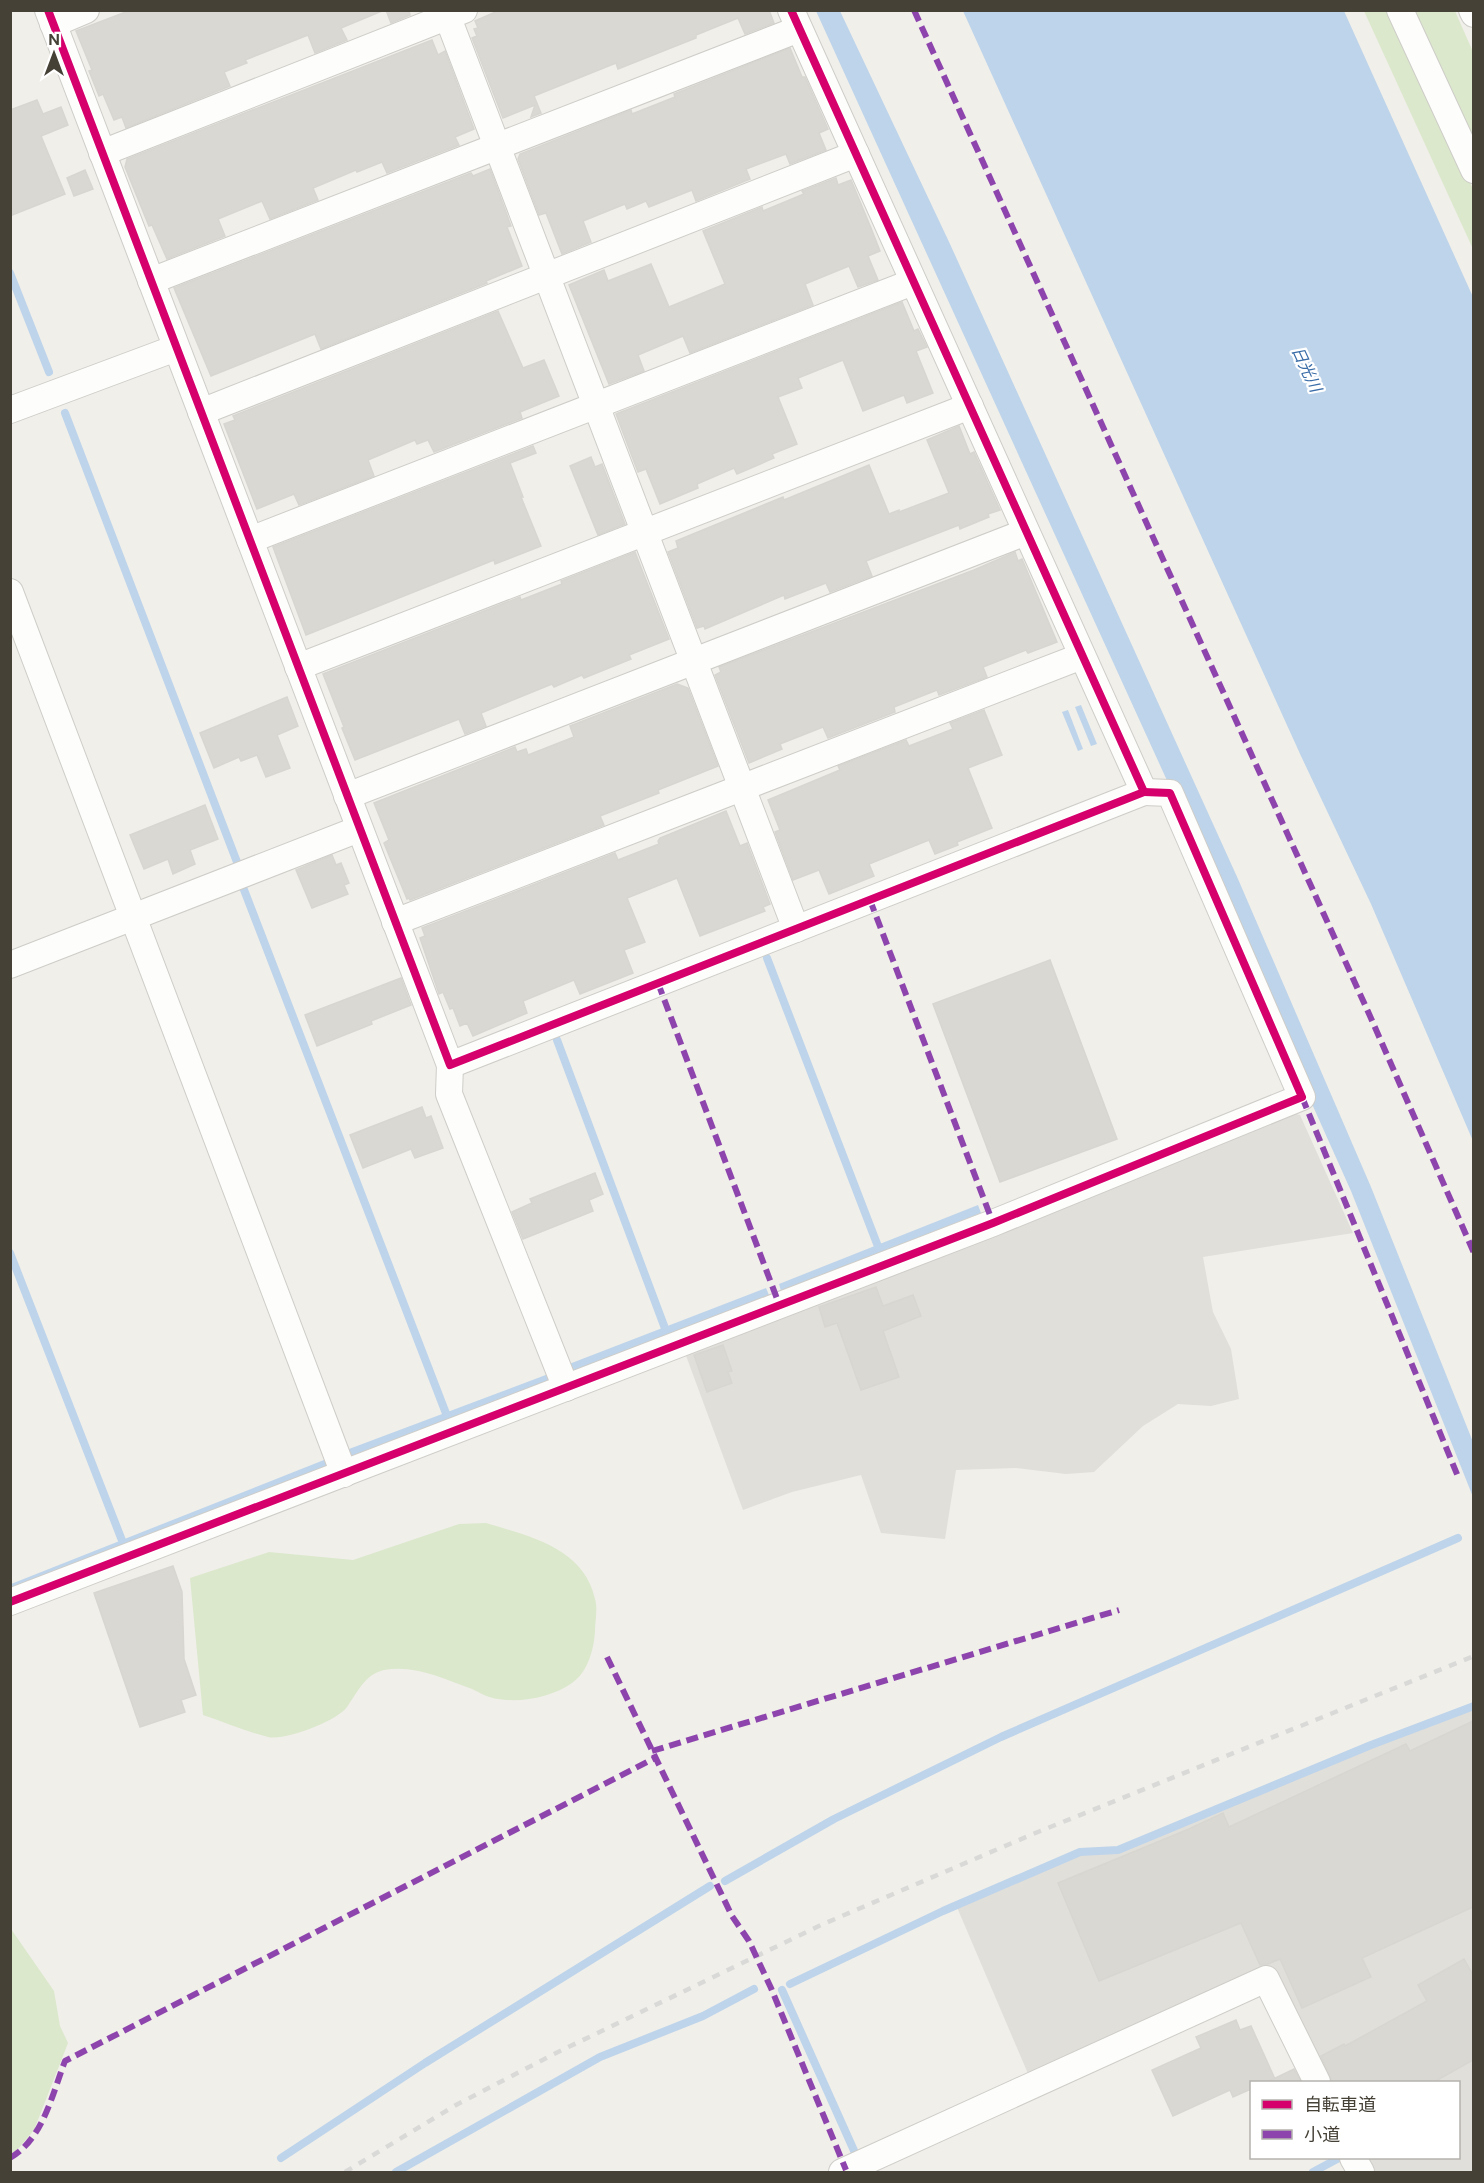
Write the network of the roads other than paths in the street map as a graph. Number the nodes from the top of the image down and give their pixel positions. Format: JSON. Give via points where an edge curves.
{"nodes":[{"id":1,"x":86,"y":10,"type":"edge"},
{"id":2,"x":1400,"y":10,"type":"edge"},
{"id":3,"x":452,"y":13,"type":"edge"},
{"id":4,"x":50,"y":17,"type":"edge"},
{"id":5,"x":795,"y":20,"type":"edge"},
{"id":6,"x":497,"y":147,"type":"junction"},
{"id":7,"x":102,"y":153,"type":"junction"},
{"id":8,"x":856,"y":154,"type":"junction"},
{"id":9,"x":1473,"y":170,"type":"edge"},
{"id":10,"x":547,"y":276,"type":"junction"},
{"id":11,"x":151,"y":281,"type":"junction"},
{"id":12,"x":913,"y":282,"type":"junction"},
{"id":13,"x":176,"y":348,"type":"junction"},
{"id":14,"x":596,"y":405,"type":"junction"},
{"id":15,"x":969,"y":406,"type":"junction"},
{"id":16,"x":10,"y":410,"type":"edge"},
{"id":17,"x":201,"y":412,"type":"junction"},
{"id":18,"x":1026,"y":532,"type":"junction"},
{"id":19,"x":645,"y":533,"type":"junction"},
{"id":20,"x":250,"y":540,"type":"junction"},
{"id":21,"x":10,"y":592,"type":"edge"},
{"id":22,"x":1082,"y":656,"type":"junction"},
{"id":23,"x":694,"y":661,"type":"junction"},
{"id":24,"x":298,"y":667,"type":"junction"},
{"id":25,"x":743,"y":788,"type":"junction"},
{"id":26,"x":1144,"y":792,"type":"junction"},
{"id":27,"x":347,"y":796,"type":"junction"},
{"id":28,"x":359,"y":829,"type":"junction"},
{"id":29,"x":134,"y":916,"type":"junction"},
{"id":30,"x":395,"y":922,"type":"junction"},
{"id":31,"x":796,"y":929,"type":"junction"},
{"id":32,"x":10,"y":964,"type":"edge"},
{"id":33,"x":450,"y":1065,"type":"junction"},
{"id":34,"x":566,"y":1388,"type":"junction"},
{"id":35,"x":344,"y":1474,"type":"junction"},
{"id":36,"x":10,"y":1602,"type":"edge"},
{"id":37,"x":1317,"y":2081,"type":"edge"},
{"id":38,"x":845,"y":2172,"type":"edge"}],
"edges":[{"from":1,"to":4,"type":"street"},
{"from":2,"to":9,"type":"street"},
{"from":3,"to":6,"type":"street"},
{"from":3,"to":7,"type":"street"},
{"from":4,"to":7,"type":"street"},
{"from":5,"to":6,"type":"street"},
{"from":5,"to":8,"type":"street"},
{"from":6,"to":10,"type":"street"},
{"from":6,"to":11,"type":"street"},
{"from":7,"to":11,"type":"street"},
{"from":8,"to":10,"type":"street"},
{"from":8,"to":12,"type":"street"},
{"from":10,"to":14,"type":"street"},
{"from":10,"to":17,"type":"street"},
{"from":11,"to":13,"type":"street"},
{"from":12,"to":14,"type":"street"},
{"from":12,"to":15,"type":"street"},
{"from":13,"to":16,"type":"street"},
{"from":13,"to":17,"type":"street"},
{"from":14,"to":19,"type":"street"},
{"from":14,"to":20,"type":"street"},
{"from":15,"to":18,"type":"street"},
{"from":15,"to":19,"type":"street"},
{"from":17,"to":20,"type":"street"},
{"from":18,"to":22,"type":"street"},
{"from":18,"to":23,"type":"street"},
{"from":19,"to":23,"type":"street"},
{"from":19,"to":24,"type":"street"},
{"from":20,"to":24,"type":"street"},
{"from":21,"to":29,"type":"street"},
{"from":22,"to":25,"type":"street"},
{"from":22,"to":26,"type":"street"},
{"from":23,"to":25,"type":"street"},
{"from":23,"to":27,"type":"street"},
{"from":24,"to":27,"type":"street"},
{"from":25,"to":30,"type":"street"},
{"from":25,"to":31,"type":"street"},
{"from":26,"to":31,"type":"street"},
{"from":26,"to":34,"type":"street","via":[[1170,793],[1302,1097],[993,1223]]},
{"from":27,"to":28,"type":"street"},
{"from":28,"to":29,"type":"street"},
{"from":28,"to":30,"type":"street"},
{"from":29,"to":32,"type":"street"},
{"from":29,"to":35,"type":"street"},
{"from":30,"to":33,"type":"street"},
{"from":31,"to":33,"type":"street"},
{"from":33,"to":34,"type":"street","via":[[449,1094]]},
{"from":34,"to":35,"type":"street"},
{"from":35,"to":36,"type":"street"},
{"from":37,"to":38,"type":"street","via":[[1266,1979]]}]}
